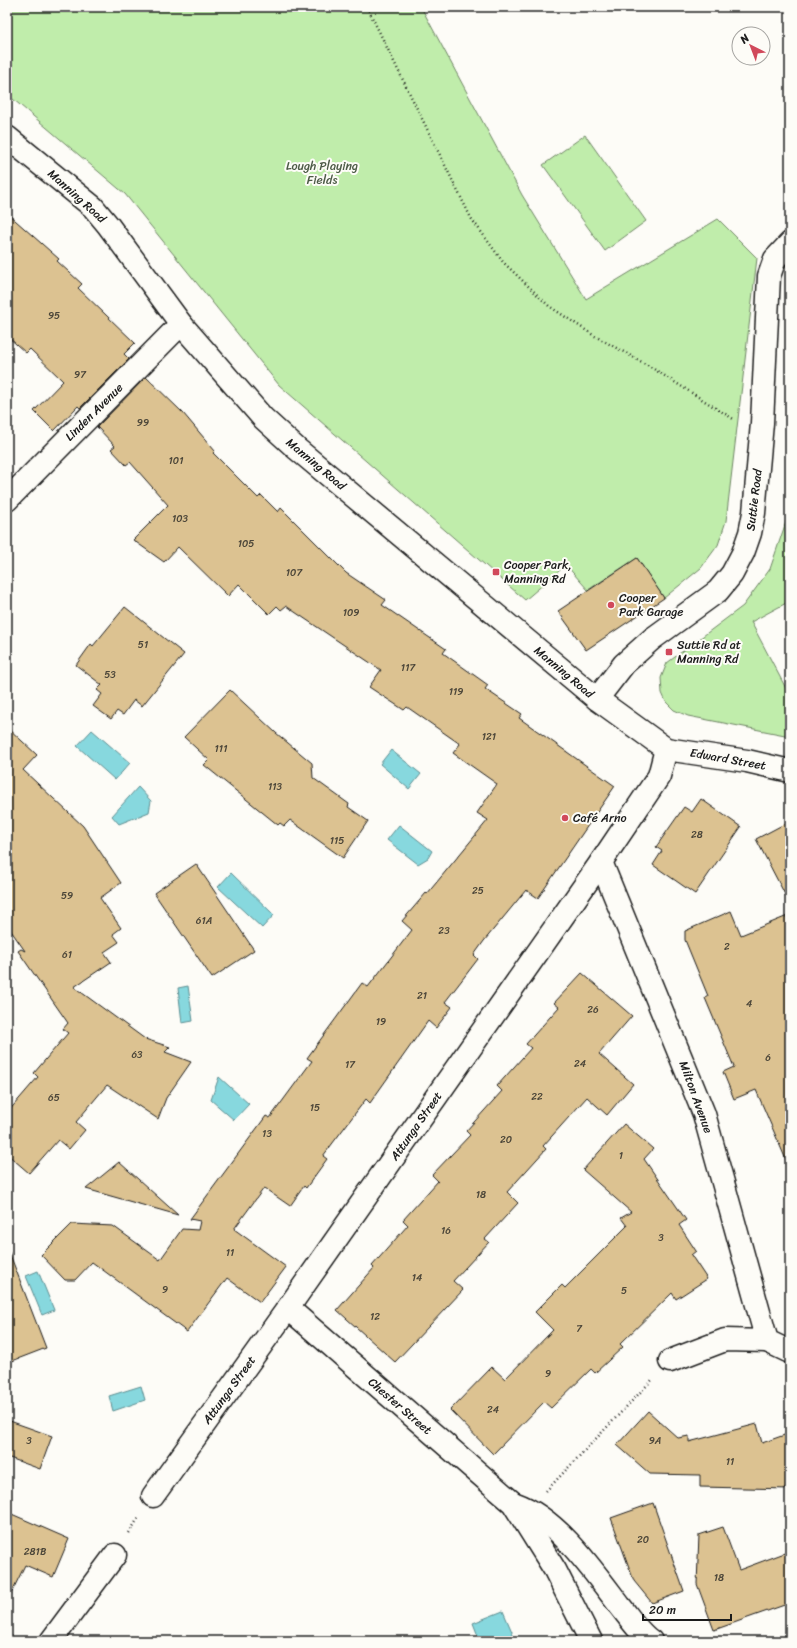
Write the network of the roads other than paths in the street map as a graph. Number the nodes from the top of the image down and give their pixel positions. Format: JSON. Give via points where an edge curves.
{"nodes":[{"id":1,"x":7,"y":137,"type":"edge"},
{"id":2,"x":790,"y":243,"type":"edge"},
{"id":3,"x":181,"y":324,"type":"junction"},
{"id":4,"x":7,"y":500,"type":"edge"},
{"id":5,"x":597,"y":699,"type":"junction"},
{"id":6,"x":666,"y":749,"type":"junction"},
{"id":7,"x":790,"y":771,"type":"edge"},
{"id":8,"x":601,"y":862,"type":"junction"},
{"id":9,"x":288,"y":1308,"type":"junction"},
{"id":10,"x":767,"y":1341,"type":"junction"},
{"id":11,"x":790,"y":1352,"type":"edge"},
{"id":12,"x":670,"y":1361,"type":"road end"},
{"id":13,"x":153,"y":1496,"type":"road end"},
{"id":14,"x":521,"y":1506,"type":"junction"},
{"id":15,"x":115,"y":1555,"type":"road end"},
{"id":16,"x":51,"y":1641,"type":"edge"},
{"id":17,"x":590,"y":1641,"type":"edge"},
{"id":18,"x":651,"y":1641,"type":"edge"}],
"edges":[{"from":1,"to":3,"type":"street","name":"Manning Road","via":[[93,207]]},
{"from":2,"to":5,"type":"street","name":"Suttie Road","via":[[775,259],[769,276],[762,423],[754,513],[743,553],[732,574],[718,591],[652,639],[624,664]]},
{"from":3,"to":4,"type":"street","name":"Linden Avenue"},
{"from":3,"to":5,"type":"street","name":"Manning Road","via":[[253,406],[298,449]]},
{"from":5,"to":6,"type":"street","name":"Manning Road"},
{"from":6,"to":7,"type":"street","name":"Edward Street","via":[[747,761]]},
{"from":6,"to":8,"type":"street","name":"Attunga Street","via":[[659,776]]},
{"from":8,"to":9,"type":"street","name":"Attunga Street"},
{"from":8,"to":10,"type":"street","name":"Milton Avenue","via":[[704,1114]]},
{"from":9,"to":13,"type":"street","name":"Attunga Street"},
{"from":9,"to":14,"type":"street","name":"Chester Street"},
{"from":10,"to":11,"type":"street"},
{"from":10,"to":12,"type":"street","via":[[725,1340]]},
{"from":14,"to":17,"type":"street","name":"Chester Street"},
{"from":14,"to":18,"type":"street","name":"Chester Street","via":[[576,1549]]},
{"from":15,"to":16,"type":"street"}]}
